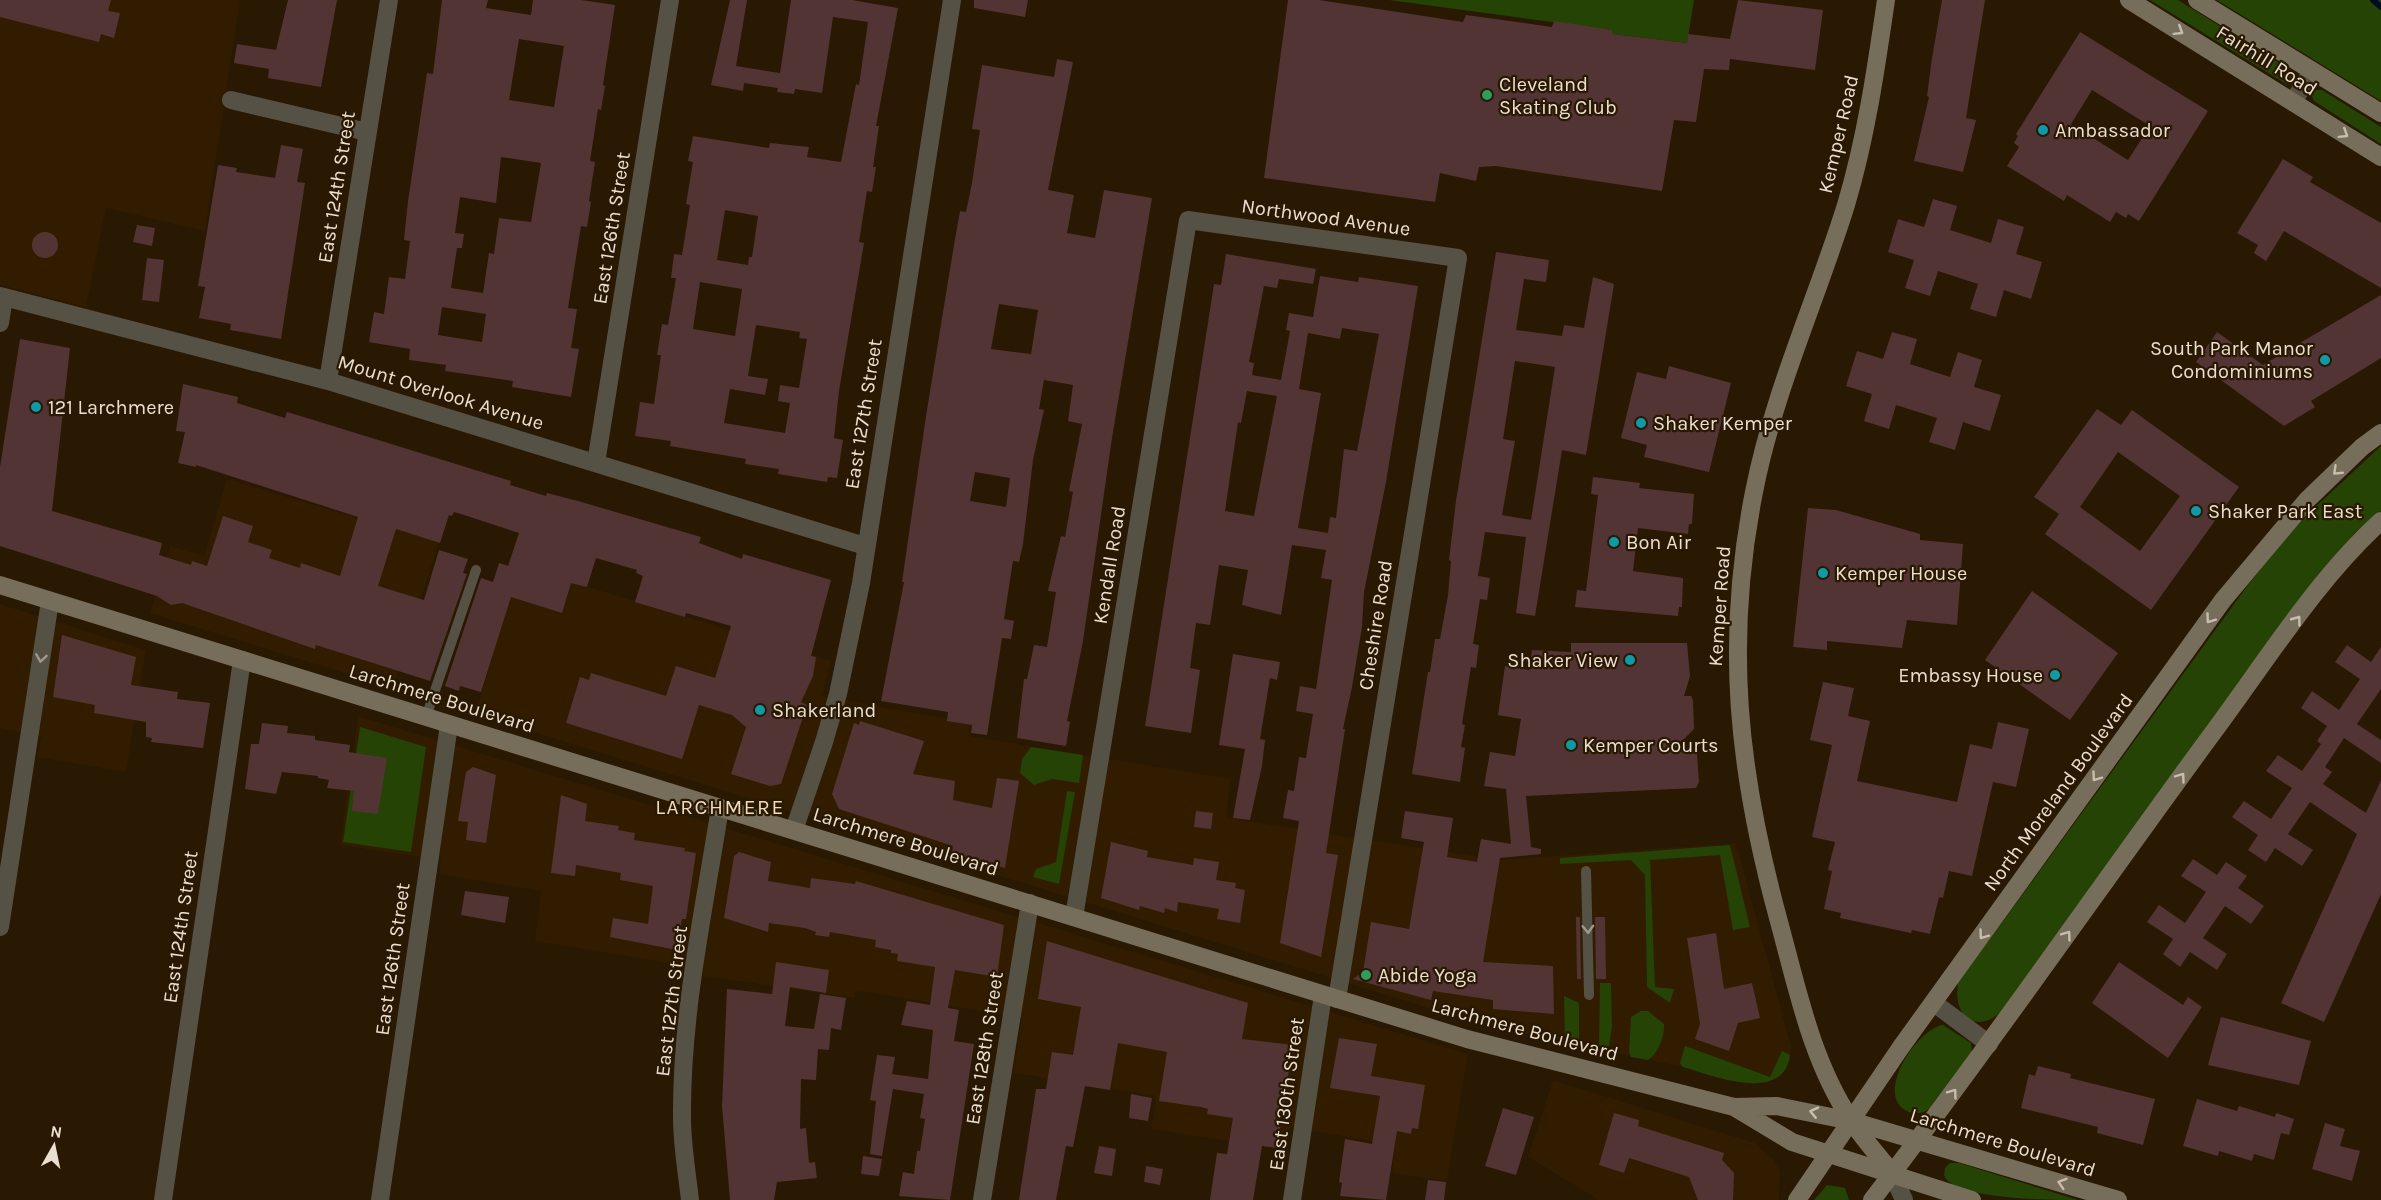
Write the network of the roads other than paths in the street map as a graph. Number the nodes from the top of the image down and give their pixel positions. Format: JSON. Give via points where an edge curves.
{"nodes":[{"id":1,"x":389,"y":0,"type":"edge"},
{"id":2,"x":670,"y":0,"type":"edge"},
{"id":3,"x":952,"y":0,"type":"edge"},
{"id":4,"x":1886,"y":0,"type":"edge"},
{"id":5,"x":2129,"y":0,"type":"edge"},
{"id":6,"x":2197,"y":0,"type":"edge"},
{"id":7,"x":2312,"y":71,"type":"junction"},
{"id":8,"x":231,"y":100,"type":"dead end"},
{"id":9,"x":2293,"y":102,"type":"junction"},
{"id":10,"x":2381,"y":113,"type":"edge"},
{"id":11,"x":367,"y":132,"type":"junction"},
{"id":12,"x":2381,"y":157,"type":"edge"},
{"id":13,"x":1188,"y":220,"type":"joint"},
{"id":14,"x":1458,"y":258,"type":"joint"},
{"id":15,"x":2,"y":297,"type":"edge"},
{"id":16,"x":0,"y":322,"type":"edge"},
{"id":17,"x":328,"y":381,"type":"junction"},
{"id":18,"x":2381,"y":433,"type":"edge"},
{"id":19,"x":596,"y":463,"type":"junction"},
{"id":20,"x":2381,"y":521,"type":"edge"},
{"id":21,"x":866,"y":546,"type":"junction"},
{"id":22,"x":476,"y":570,"type":"dead end"},
{"id":23,"x":0,"y":585,"type":"edge"},
{"id":24,"x":50,"y":601,"type":"junction"},
{"id":25,"x":242,"y":660,"type":"junction"},
{"id":26,"x":426,"y":717,"type":"junction"},
{"id":27,"x":449,"y":725,"type":"junction"},
{"id":28,"x":720,"y":808,"type":"junction"},
{"id":29,"x":794,"y":830,"type":"junction"},
{"id":30,"x":1586,"y":871,"type":"dead end"},
{"id":31,"x":1030,"y":903,"type":"junction"},
{"id":32,"x":1074,"y":917,"type":"junction"},
{"id":33,"x":0,"y":927,"type":"edge"},
{"id":34,"x":1589,"y":995,"type":"dead end"},
{"id":35,"x":1330,"y":997,"type":"junction"},
{"id":36,"x":1934,"y":1003,"type":"junction"},
{"id":37,"x":1989,"y":1044,"type":"junction"},
{"id":38,"x":1734,"y":1107,"type":"junction"},
{"id":39,"x":1851,"y":1121,"type":"junction"},
{"id":40,"x":1919,"y":1139,"type":"junction"},
{"id":41,"x":1828,"y":1155,"type":"junction"},
{"id":42,"x":1892,"y":1173,"type":"junction"},
{"id":43,"x":163,"y":1200,"type":"edge"},
{"id":44,"x":380,"y":1200,"type":"edge"},
{"id":45,"x":690,"y":1200,"type":"edge"},
{"id":46,"x":982,"y":1200,"type":"edge"},
{"id":47,"x":1292,"y":1200,"type":"edge"},
{"id":48,"x":1797,"y":1200,"type":"edge"},
{"id":49,"x":1872,"y":1200,"type":"edge"},
{"id":50,"x":1904,"y":1200,"type":"edge"},
{"id":51,"x":1972,"y":1200,"type":"edge"},
{"id":52,"x":2118,"y":1200,"type":"edge"}],
"edges":[{"from":1,"to":11,"type":"street","name":"East 124th Street"},
{"from":2,"to":19,"type":"street","name":"East 126th Street"},
{"from":3,"to":21,"type":"street","name":"East 127th Street"},
{"from":4,"to":39,"type":"main road","name":"Kemper Road","via":[[1872,93],[1846,203],[1776,410],[1757,481],[1741,582],[1737,641],[1745,774],[1758,843],[1808,1027],[1821,1065]]},
{"from":5,"to":9,"type":"main road","name":"Fairhill Road","one_way":true},
{"from":6,"to":7,"type":"main road","name":"Fairhill Road"},
{"from":7,"to":9,"type":"street"},
{"from":7,"to":10,"type":"main road","name":"Fairhill Road"},
{"from":8,"to":11,"type":"street"},
{"from":9,"to":12,"type":"main road","name":"Fairhill Road","one_way":true},
{"from":11,"to":17,"type":"street","name":"East 124th Street"},
{"from":13,"to":14,"type":"street","name":"Northwood Avenue"},
{"from":13,"to":32,"type":"street","name":"Kendall Road"},
{"from":14,"to":35,"type":"street","name":"Cheshire Road"},
{"from":15,"to":16,"type":"street"},
{"from":15,"to":17,"type":"street","name":"Mount Overlook Avenue"},
{"from":17,"to":19,"type":"street","name":"Mount Overlook Avenue"},
{"from":18,"to":36,"type":"main road","name":"North Moreland Boulevard","one_way":true,"via":[[2361,447],[2307,500],[2223,600]]},
{"from":19,"to":21,"type":"street","name":"Mount Overlook Avenue"},
{"from":37,"to":20,"type":"main road","one_way":true,"via":[[2293,624],[2353,547]]},
{"from":21,"to":29,"type":"street","name":"East 127th Street","via":[[838,694]]},
{"from":22,"to":26,"type":"lane"},
{"from":23,"to":24,"type":"main road","name":"Larchmere Boulevard"},
{"from":24,"to":25,"type":"main road","name":"Larchmere Boulevard"},
{"from":24,"to":33,"type":"street","one_way":true},
{"from":25,"to":26,"type":"main road","name":"Larchmere Boulevard"},
{"from":25,"to":43,"type":"street","name":"East 124th Street"},
{"from":26,"to":27,"type":"main road","name":"Larchmere Boulevard"},
{"from":27,"to":28,"type":"main road","name":"Larchmere Boulevard"},
{"from":27,"to":44,"type":"street","name":"East 126th Street"},
{"from":28,"to":29,"type":"main road","name":"Larchmere Boulevard"},
{"from":28,"to":45,"type":"street","name":"East 127th Street","via":[[685,1060],[682,1119]]},
{"from":29,"to":31,"type":"main road","name":"Larchmere Boulevard"},
{"from":30,"to":34,"type":"lane","one_way":true},
{"from":31,"to":32,"type":"main road","name":"Larchmere Boulevard"},
{"from":31,"to":46,"type":"street","name":"East 128th Street"},
{"from":32,"to":35,"type":"main road","name":"Larchmere Boulevard"},
{"from":35,"to":38,"type":"main road","name":"Larchmere Boulevard","via":[[1467,1039]]},
{"from":35,"to":47,"type":"street","name":"East 130th Street"},
{"from":36,"to":37,"type":"street"},
{"from":36,"to":39,"type":"main road","name":"North Moreland Boulevard"},
{"from":40,"to":37,"type":"main road","one_way":true},
{"from":39,"to":38,"type":"main road","name":"Larchmere Boulevard","one_way":true,"via":[[1777,1106]]},
{"from":38,"to":41,"type":"main road","name":"Larchmere Boulevard","via":[[1780,1136]]},
{"from":39,"to":40,"type":"main road","name":"Larchmere Boulevard"},
{"from":39,"to":41,"type":"main road","name":"North Moreland Boulevard"},
{"from":39,"to":42,"type":"main road","name":"Kemper Road"},
{"from":40,"to":42,"type":"main road"},
{"from":52,"to":40,"type":"main road","name":"Larchmere Boulevard","one_way":true},
{"from":41,"to":42,"type":"main road","name":"Larchmere Boulevard"},
{"from":41,"to":48,"type":"main road","name":"North Moreland Boulevard"},
{"from":42,"to":49,"type":"main road"},
{"from":42,"to":50,"type":"street","name":"Kemper Road"},
{"from":42,"to":51,"type":"main road","name":"Larchmere Boulevard"}]}
